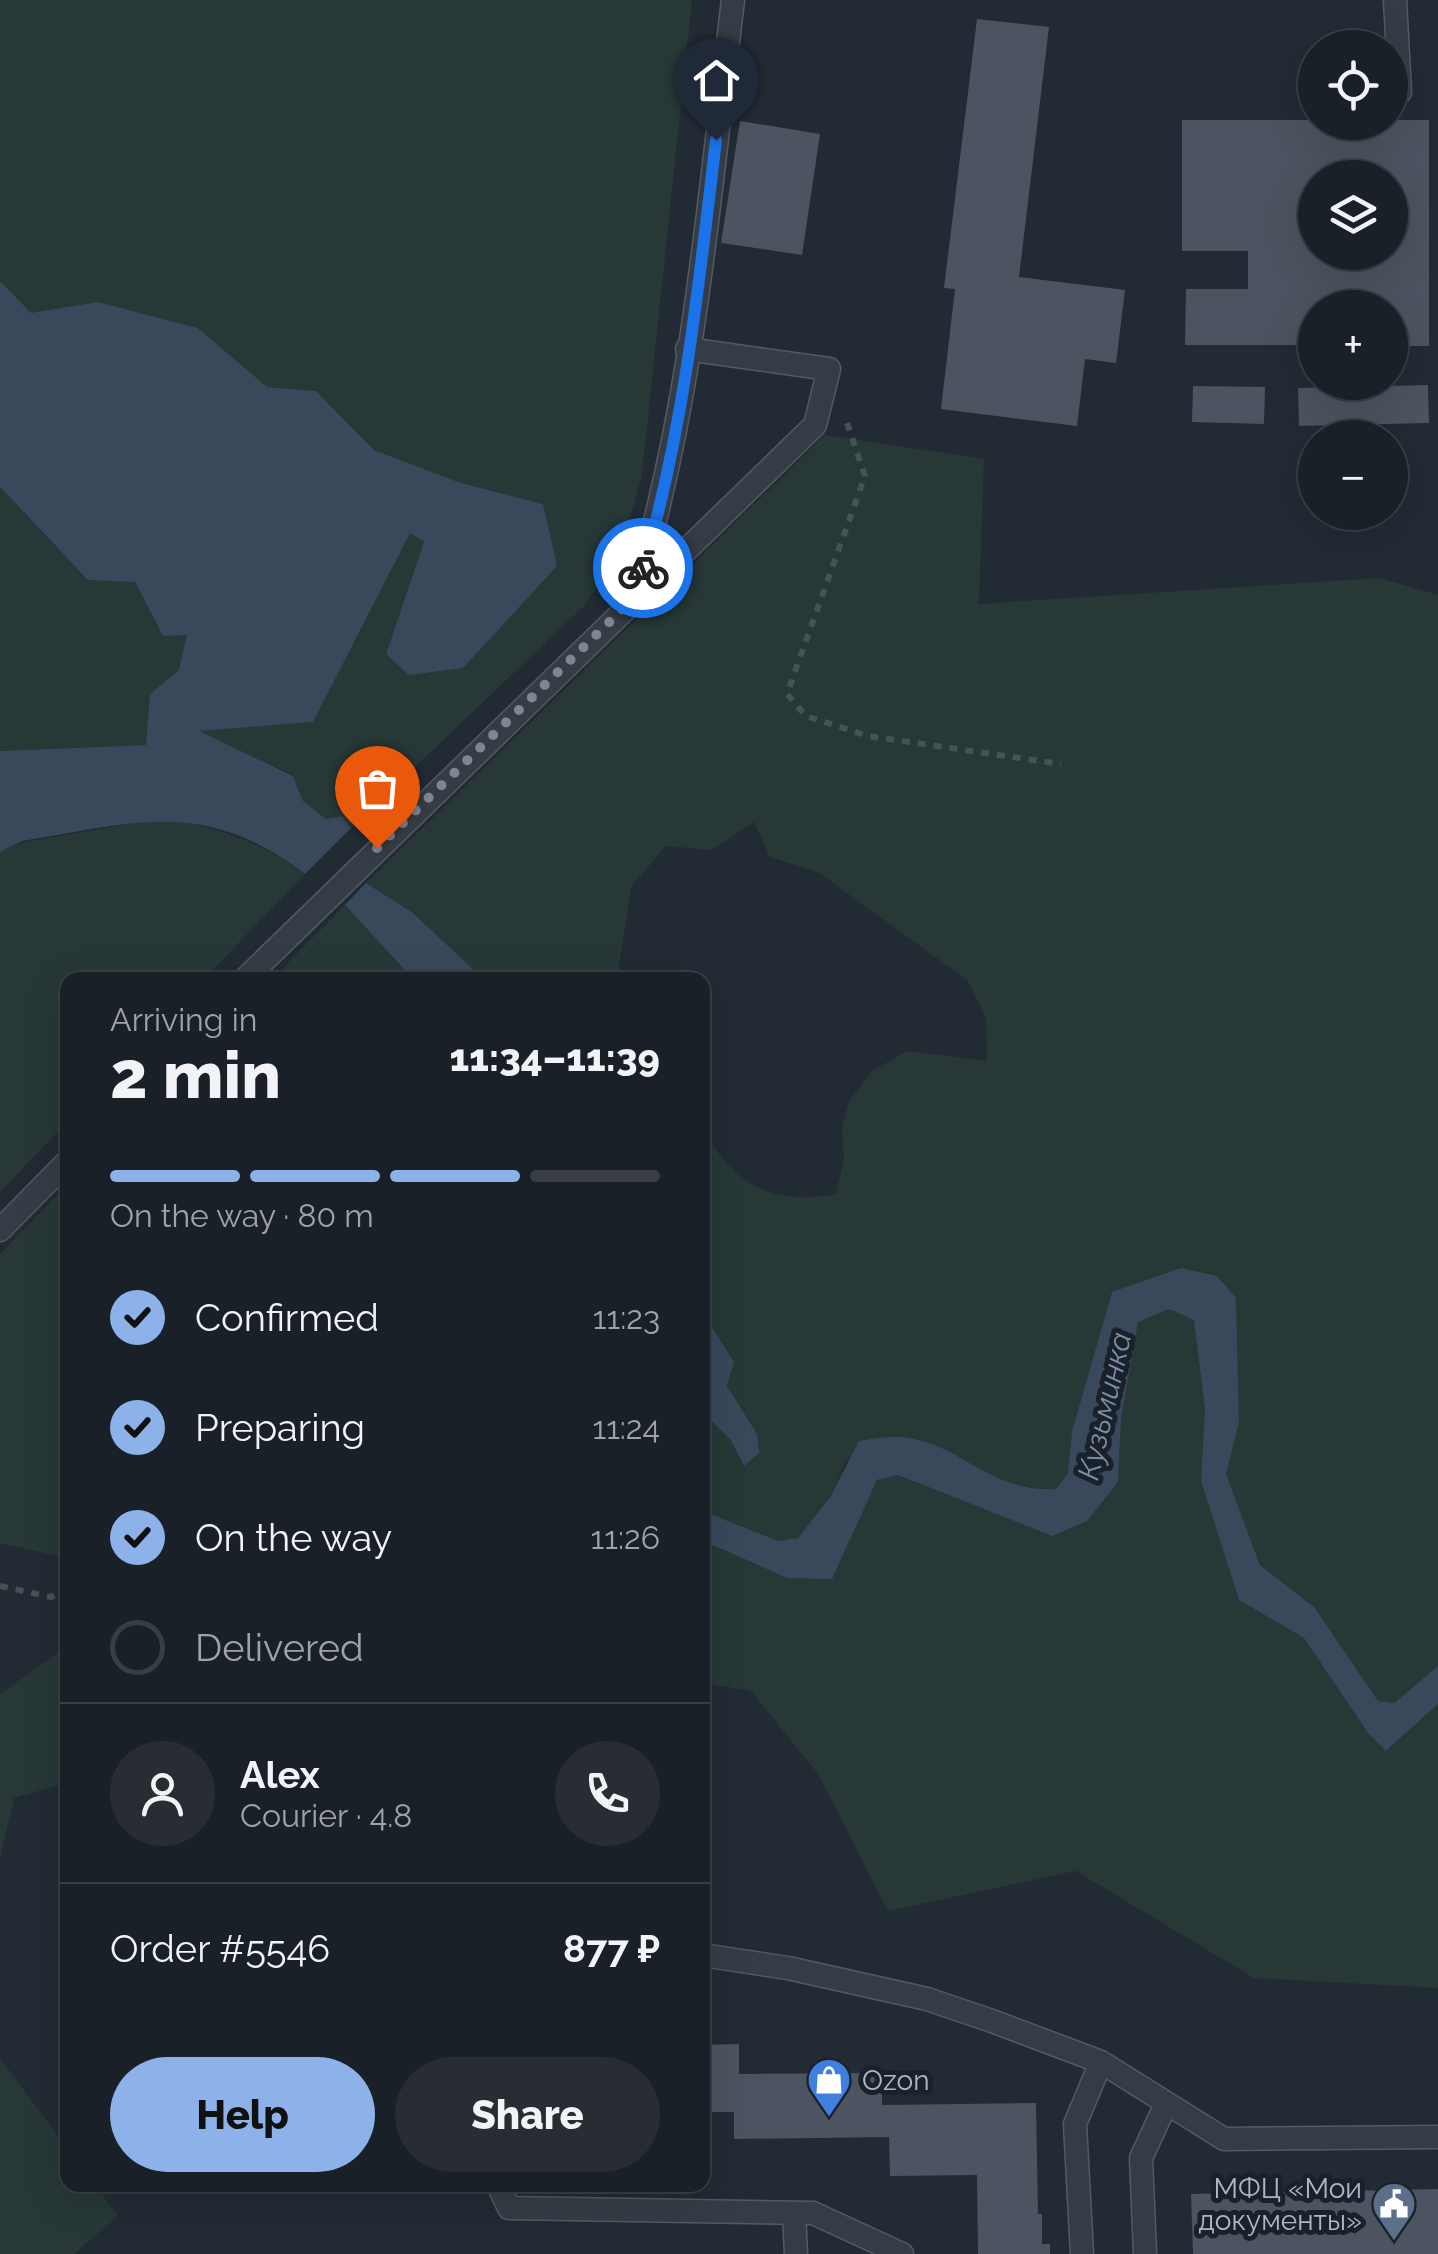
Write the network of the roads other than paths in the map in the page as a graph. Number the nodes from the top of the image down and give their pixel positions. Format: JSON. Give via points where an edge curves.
{"nodes":[{"id":1,"x":733,"y":0,"type":"edge"},
{"id":2,"x":1395,"y":0,"type":"edge"},
{"id":3,"x":1397,"y":30,"type":"edge"},
{"id":4,"x":687,"y":348,"type":"junction"},
{"id":5,"x":632,"y":600,"type":"junction"},
{"id":6,"x":252,"y":972,"type":"edge"},
{"id":7,"x":60,"y":1169,"type":"edge"},
{"id":8,"x":0,"y":1230,"type":"edge"},
{"id":9,"x":710,"y":1956,"type":"edge"},
{"id":10,"x":1101,"y":2062,"type":"junction"},
{"id":11,"x":1166,"y":2104,"type":"junction"},
{"id":12,"x":1438,"y":2137,"type":"edge"},
{"id":13,"x":502,"y":2192,"type":"edge"},
{"id":14,"x":794,"y":2213,"type":"junction"},
{"id":15,"x":796,"y":2254,"type":"edge"},
{"id":16,"x":902,"y":2254,"type":"edge"},
{"id":17,"x":1082,"y":2254,"type":"edge"},
{"id":18,"x":1145,"y":2254,"type":"edge"}],
"edges":[{"from":1,"to":4,"type":"lane"},
{"from":2,"to":3,"type":"lane"},
{"from":4,"to":5,"type":"lane","via":[[657,521]]},
{"from":4,"to":5,"type":"lane","via":[[829,370],[815,425]]},
{"from":5,"to":6,"type":"lane"},
{"from":7,"to":8,"type":"lane"},
{"from":9,"to":10,"type":"lane","via":[[927,1999]]},
{"from":10,"to":11,"type":"lane"},
{"from":10,"to":17,"type":"lane","via":[[1076,2124]]},
{"from":11,"to":12,"type":"lane","via":[[1224,2139]]},
{"from":11,"to":18,"type":"lane","via":[[1141,2158]]},
{"from":13,"to":14,"type":"lane","via":[[510,2208]]},
{"from":14,"to":15,"type":"lane"},
{"from":14,"to":16,"type":"lane","via":[[813,2213]]}]}
